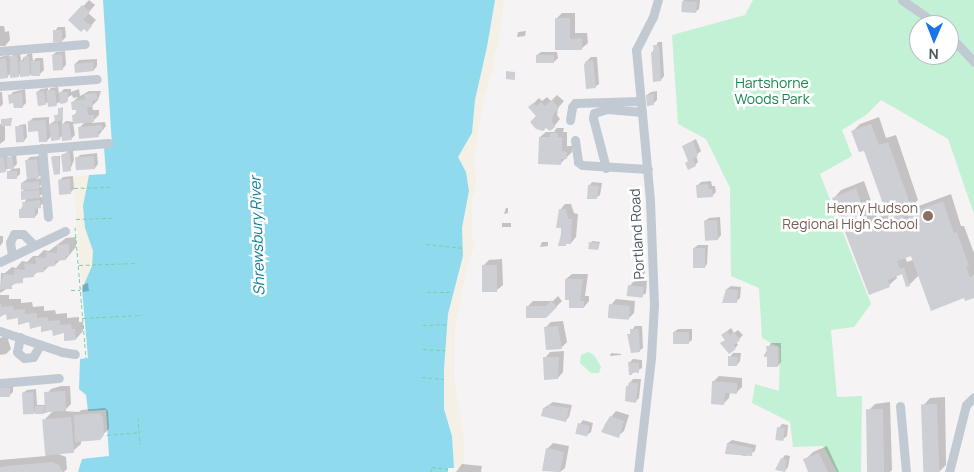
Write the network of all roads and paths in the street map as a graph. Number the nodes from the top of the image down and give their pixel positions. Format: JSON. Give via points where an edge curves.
{"nodes":[{"id":1,"x":658,"y":0,"type":"edge"},
{"id":2,"x":902,"y":0,"type":"edge"},
{"id":3,"x":924,"y":15,"type":"edge"},
{"id":4,"x":85,"y":44,"type":"dead end"},
{"id":5,"x":959,"y":46,"type":"edge"},
{"id":6,"x":0,"y":51,"type":"edge"},
{"id":7,"x":974,"y":62,"type":"edge"},
{"id":8,"x":96,"y":79,"type":"dead end"},
{"id":9,"x":0,"y":86,"type":"edge"},
{"id":10,"x":640,"y":101,"type":"junction"},
{"id":11,"x":642,"y":112,"type":"junction"},
{"id":12,"x":570,"y":120,"type":"dead end"},
{"id":13,"x":575,"y":140,"type":"dead end"},
{"id":14,"x":109,"y":143,"type":"dead end"},
{"id":15,"x":42,"y":148,"type":"junction"},
{"id":16,"x":0,"y":152,"type":"edge"},
{"id":17,"x":606,"y":168,"type":"junction"},
{"id":18,"x":648,"y":169,"type":"junction"},
{"id":19,"x":110,"y":186,"type":"dead end"},
{"id":20,"x":74,"y":188,"type":"dead end"},
{"id":21,"x":48,"y":217,"type":"dead end"},
{"id":22,"x":112,"y":218,"type":"dead end"},
{"id":23,"x":76,"y":219,"type":"dead end"},
{"id":24,"x":76,"y":227,"type":"dead end"},
{"id":25,"x":65,"y":231,"type":"dead end"},
{"id":26,"x":33,"y":244,"type":"junction"},
{"id":27,"x":426,"y":244,"type":"dead end"},
{"id":28,"x":462,"y":248,"type":"dead end"},
{"id":29,"x":12,"y":256,"type":"junction"},
{"id":30,"x":0,"y":262,"type":"edge"},
{"id":31,"x":137,"y":263,"type":"dead end"},
{"id":32,"x":79,"y":265,"type":"junction"},
{"id":33,"x":71,"y":290,"type":"dead end"},
{"id":34,"x":80,"y":290,"type":"junction"},
{"id":35,"x":427,"y":292,"type":"dead end"},
{"id":36,"x":453,"y":292,"type":"dead end"},
{"id":37,"x":142,"y":315,"type":"dead end"},
{"id":38,"x":83,"y":318,"type":"junction"},
{"id":39,"x":447,"y":324,"type":"dead end"},
{"id":40,"x":423,"y":325,"type":"dead end"},
{"id":41,"x":0,"y":331,"type":"edge"},
{"id":42,"x":20,"y":337,"type":"junction"},
{"id":43,"x":40,"y":345,"type":"junction"},
{"id":44,"x":423,"y":349,"type":"dead end"},
{"id":45,"x":445,"y":350,"type":"dead end"},
{"id":46,"x":75,"y":354,"type":"dead end"},
{"id":47,"x":86,"y":358,"type":"dead end"},
{"id":48,"x":422,"y":377,"type":"dead end"},
{"id":49,"x":59,"y":378,"type":"dead end"},
{"id":50,"x":444,"y":380,"type":"dead end"},
{"id":51,"x":0,"y":383,"type":"edge"},
{"id":52,"x":974,"y":397,"type":"edge"},
{"id":53,"x":900,"y":406,"type":"dead end"},
{"id":54,"x":138,"y":417,"type":"dead end"},
{"id":55,"x":139,"y":432,"type":"junction"},
{"id":56,"x":107,"y":434,"type":"dead end"},
{"id":57,"x":140,"y":444,"type":"dead end"},
{"id":58,"x":448,"y":470,"type":"dead end"},
{"id":59,"x":431,"y":472,"type":"edge"},
{"id":60,"x":638,"y":472,"type":"edge"},
{"id":61,"x":906,"y":472,"type":"edge"},
{"id":62,"x":949,"y":472,"type":"edge"}],
"edges":[{"from":1,"to":10,"type":"street","name":"Portland Road","via":[[636,50]]},
{"from":2,"to":3,"type":"street"},
{"from":4,"to":6,"type":"street"},
{"from":5,"to":7,"type":"street"},
{"from":8,"to":9,"type":"street"},
{"from":10,"to":11,"type":"street","name":"Portland Road"},
{"from":10,"to":12,"type":"street","via":[[575,103]]},
{"from":11,"to":17,"type":"street","via":[[606,109],[594,113]]},
{"from":11,"to":18,"type":"street","name":"Portland Road"},
{"from":13,"to":17,"type":"street","via":[[578,162],[582,166]]},
{"from":14,"to":15,"type":"street"},
{"from":15,"to":16,"type":"street"},
{"from":15,"to":21,"type":"street"},
{"from":17,"to":18,"type":"street"},
{"from":18,"to":60,"type":"street","name":"Portland Road","via":[[654,327]]},
{"from":19,"to":20,"type":"path"},
{"from":22,"to":23,"type":"path"},
{"from":24,"to":32,"type":"path"},
{"from":25,"to":26,"type":"street"},
{"from":26,"to":29,"type":"street"},
{"from":26,"to":29,"type":"street","via":[[23,234],[14,234],[10,242]]},
{"from":27,"to":28,"type":"path"},
{"from":29,"to":30,"type":"street"},
{"from":31,"to":32,"type":"path"},
{"from":32,"to":34,"type":"path"},
{"from":33,"to":34,"type":"path"},
{"from":34,"to":38,"type":"path"},
{"from":35,"to":36,"type":"path"},
{"from":37,"to":38,"type":"path"},
{"from":38,"to":47,"type":"path"},
{"from":39,"to":40,"type":"path"},
{"from":41,"to":42,"type":"street"},
{"from":42,"to":43,"type":"street"},
{"from":42,"to":43,"type":"street","via":[[17,352],[24,358],[33,357]]},
{"from":43,"to":46,"type":"street"},
{"from":44,"to":45,"type":"path"},
{"from":48,"to":50,"type":"path"},
{"from":49,"to":51,"type":"street"},
{"from":52,"to":62,"type":"street","via":[[966,405]]},
{"from":53,"to":61,"type":"street"},
{"from":54,"to":55,"type":"path"},
{"from":55,"to":56,"type":"path"},
{"from":55,"to":57,"type":"path"},
{"from":58,"to":59,"type":"path","via":[[432,467]]}]}
